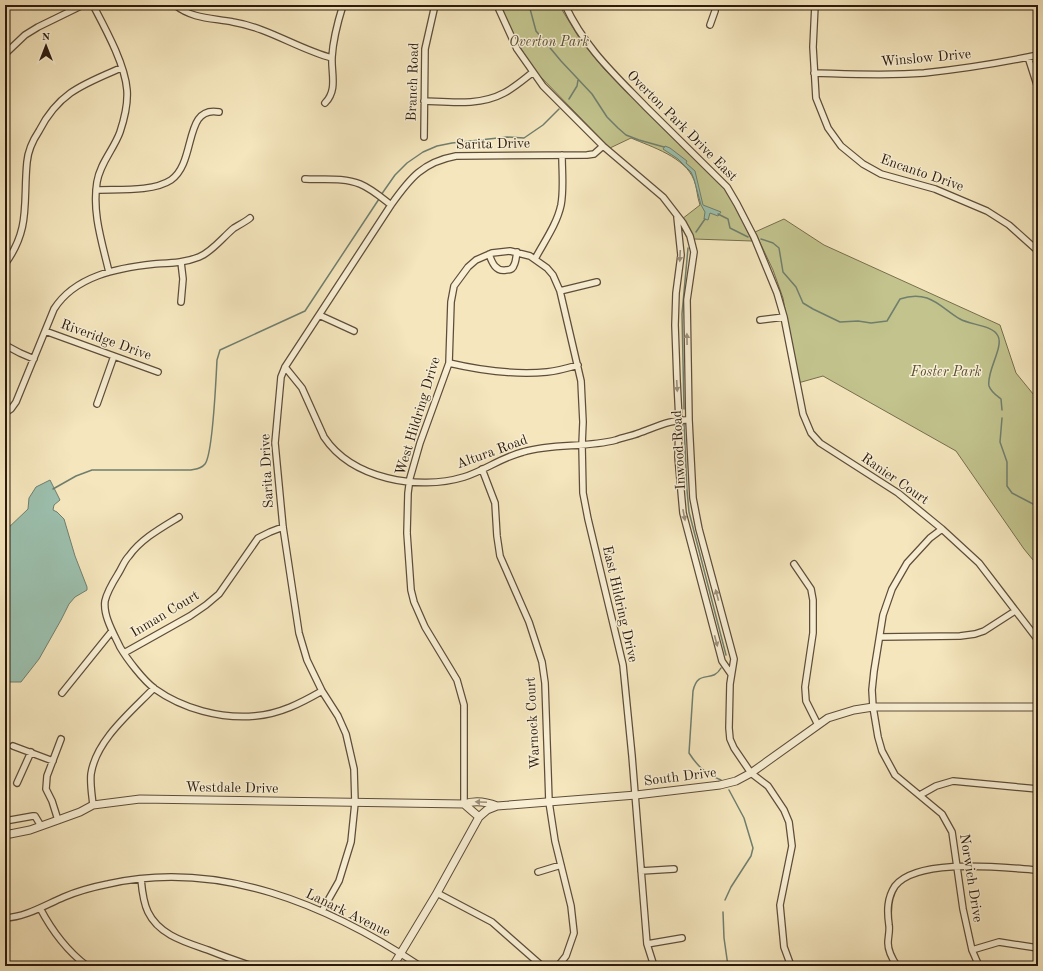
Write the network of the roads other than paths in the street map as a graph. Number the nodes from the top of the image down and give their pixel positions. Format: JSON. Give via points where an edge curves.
{"nodes":[{"id":1,"x":83,"y":5,"type":"edge"},
{"id":2,"x":93,"y":5,"type":"edge"},
{"id":3,"x":175,"y":5,"type":"edge"},
{"id":4,"x":343,"y":5,"type":"edge"},
{"id":5,"x":435,"y":5,"type":"edge"},
{"id":6,"x":497,"y":5,"type":"edge"},
{"id":7,"x":565,"y":5,"type":"edge"},
{"id":8,"x":715,"y":5,"type":"edge"},
{"id":9,"x":815,"y":5,"type":"edge"},
{"id":10,"x":710,"y":25,"type":"dead end"},
{"id":11,"x":5,"y":54,"type":"edge"},
{"id":12,"x":1038,"y":56,"type":"edge"},
{"id":13,"x":1028,"y":57,"type":"junction"},
{"id":14,"x":332,"y":58,"type":"junction"},
{"id":15,"x":122,"y":68,"type":"junction"},
{"id":16,"x":532,"y":73,"type":"junction"},
{"id":17,"x":814,"y":73,"type":"junction"},
{"id":18,"x":1038,"y":88,"type":"edge"},
{"id":19,"x":424,"y":101,"type":"junction"},
{"id":20,"x":325,"y":102,"type":"dead end"},
{"id":21,"x":219,"y":112,"type":"dead end"},
{"id":22,"x":424,"y":137,"type":"dead end"},
{"id":23,"x":603,"y":146,"type":"junction"},
{"id":24,"x":562,"y":155,"type":"junction"},
{"id":25,"x":305,"y":179,"type":"dead end"},
{"id":26,"x":96,"y":190,"type":"junction"},
{"id":27,"x":391,"y":205,"type":"junction"},
{"id":28,"x":677,"y":217,"type":"junction"},
{"id":29,"x":250,"y":218,"type":"dead end"},
{"id":30,"x":690,"y":236,"type":"junction"},
{"id":31,"x":680,"y":240,"type":"junction"},
{"id":32,"x":1038,"y":251,"type":"edge"},
{"id":33,"x":517,"y":252,"type":"junction"},
{"id":34,"x":489,"y":254,"type":"junction"},
{"id":35,"x":536,"y":259,"type":"junction"},
{"id":36,"x":181,"y":262,"type":"junction"},
{"id":37,"x":5,"y":264,"type":"edge"},
{"id":38,"x":109,"y":272,"type":"junction"},
{"id":39,"x":597,"y":282,"type":"dead end"},
{"id":40,"x":560,"y":291,"type":"junction"},
{"id":41,"x":181,"y":302,"type":"dead end"},
{"id":42,"x":319,"y":315,"type":"junction"},
{"id":43,"x":784,"y":318,"type":"junction"},
{"id":44,"x":760,"y":320,"type":"dead end"},
{"id":45,"x":45,"y":331,"type":"junction"},
{"id":46,"x":354,"y":331,"type":"dead end"},
{"id":47,"x":5,"y":345,"type":"edge"},
{"id":48,"x":114,"y":356,"type":"junction"},
{"id":49,"x":34,"y":359,"type":"junction"},
{"id":50,"x":449,"y":363,"type":"junction"},
{"id":51,"x":578,"y":365,"type":"junction"},
{"id":52,"x":284,"y":367,"type":"junction"},
{"id":53,"x":158,"y":372,"type":"dead end"},
{"id":54,"x":97,"y":404,"type":"dead end"},
{"id":55,"x":5,"y":413,"type":"edge"},
{"id":56,"x":679,"y":420,"type":"junction"},
{"id":57,"x":689,"y":420,"type":"junction"},
{"id":58,"x":582,"y":445,"type":"junction"},
{"id":59,"x":482,"y":469,"type":"junction"},
{"id":60,"x":410,"y":481,"type":"junction"},
{"id":61,"x":178,"y":517,"type":"dead end"},
{"id":62,"x":283,"y":527,"type":"junction"},
{"id":63,"x":942,"y":529,"type":"junction"},
{"id":64,"x":794,"y":564,"type":"dead end"},
{"id":65,"x":1015,"y":611,"type":"junction"},
{"id":66,"x":112,"y":631,"type":"junction"},
{"id":67,"x":880,"y":637,"type":"junction"},
{"id":68,"x":1038,"y":640,"type":"edge"},
{"id":69,"x":124,"y":653,"type":"junction"},
{"id":70,"x":734,"y":659,"type":"junction"},
{"id":71,"x":722,"y":661,"type":"junction"},
{"id":72,"x":731,"y":674,"type":"junction"},
{"id":73,"x":154,"y":688,"type":"junction"},
{"id":74,"x":322,"y":691,"type":"junction"},
{"id":75,"x":62,"y":693,"type":"dead end"},
{"id":76,"x":873,"y":707,"type":"junction"},
{"id":77,"x":1038,"y":707,"type":"edge"},
{"id":78,"x":818,"y":725,"type":"junction"},
{"id":79,"x":61,"y":739,"type":"dead end"},
{"id":80,"x":13,"y":746,"type":"dead end"},
{"id":81,"x":31,"y":752,"type":"junction"},
{"id":82,"x":53,"y":761,"type":"junction"},
{"id":83,"x":751,"y":773,"type":"junction"},
{"id":84,"x":17,"y":783,"type":"dead end"},
{"id":85,"x":1038,"y":789,"type":"edge"},
{"id":86,"x":920,"y":795,"type":"junction"},
{"id":87,"x":636,"y":796,"type":"junction"},
{"id":88,"x":549,"y":802,"type":"junction"},
{"id":89,"x":355,"y":803,"type":"junction"},
{"id":90,"x":464,"y":804,"type":"junction"},
{"id":91,"x":93,"y":805,"type":"junction"},
{"id":92,"x":498,"y":806,"type":"junction"},
{"id":93,"x":479,"y":817,"type":"junction"},
{"id":94,"x":58,"y":820,"type":"junction"},
{"id":95,"x":5,"y":821,"type":"edge"},
{"id":96,"x":41,"y":826,"type":"junction"},
{"id":97,"x":5,"y":835,"type":"edge"},
{"id":98,"x":561,"y":866,"type":"junction"},
{"id":99,"x":958,"y":866,"type":"junction"},
{"id":100,"x":674,"y":869,"type":"dead end"},
{"id":101,"x":1038,"y":870,"type":"edge"},
{"id":102,"x":641,"y":871,"type":"junction"},
{"id":103,"x":538,"y":872,"type":"dead end"},
{"id":104,"x":141,"y":879,"type":"junction"},
{"id":105,"x":437,"y":893,"type":"junction"},
{"id":106,"x":40,"y":908,"type":"junction"},
{"id":107,"x":322,"y":911,"type":"junction"},
{"id":108,"x":5,"y":918,"type":"edge"},
{"id":109,"x":682,"y":938,"type":"dead end"},
{"id":110,"x":647,"y":944,"type":"junction"},
{"id":111,"x":1038,"y":948,"type":"edge"},
{"id":112,"x":972,"y":950,"type":"junction"},
{"id":113,"x":400,"y":953,"type":"junction"},
{"id":114,"x":87,"y":966,"type":"edge"},
{"id":115,"x":252,"y":966,"type":"edge"},
{"id":116,"x":393,"y":966,"type":"edge"},
{"id":117,"x":420,"y":966,"type":"edge"},
{"id":118,"x":542,"y":966,"type":"edge"},
{"id":119,"x":558,"y":966,"type":"edge"},
{"id":120,"x":654,"y":966,"type":"edge"},
{"id":121,"x":791,"y":966,"type":"edge"},
{"id":122,"x":896,"y":966,"type":"edge"},
{"id":123,"x":979,"y":966,"type":"edge"}],
"edges":[{"from":1,"to":11,"type":"street","via":[[31,31]]},
{"from":2,"to":15,"type":"street","via":[[108,32]]},
{"from":3,"to":14,"type":"street","via":[[198,17],[233,21],[266,31],[302,48]]},
{"from":4,"to":14,"type":"street"},
{"from":5,"to":19,"type":"street","name":"Branch Road","via":[[425,49]]},
{"from":6,"to":16,"type":"street","name":"Inwood Road","via":[[517,49]]},
{"from":7,"to":43,"type":"street","name":"Overton Park Drive East","via":[[584,39],[606,66],[730,192],[770,276]]},
{"from":8,"to":10,"type":"street"},
{"from":9,"to":17,"type":"street","name":"Encanto Drive"},
{"from":12,"to":13,"type":"street","name":"Winslow Drive"},
{"from":13,"to":17,"type":"street","name":"Winslow Drive","via":[[923,73]]},
{"from":13,"to":18,"type":"street"},
{"from":14,"to":20,"type":"street","via":[[333,88],[330,98]]},
{"from":15,"to":26,"type":"street","via":[[127,92],[124,115],[114,146],[100,170]]},
{"from":15,"to":37,"type":"street","via":[[73,90],[55,105],[44,121],[27,161],[26,213],[21,234]]},
{"from":16,"to":19,"type":"street","via":[[504,93],[482,100]]},
{"from":16,"to":23,"type":"street","name":"Inwood Road"},
{"from":17,"to":32,"type":"street","name":"Encanto Drive","via":[[816,98],[828,128],[851,155],[882,174],[935,189],[987,211],[1009,225]]},
{"from":19,"to":22,"type":"street","name":"Branch Road"},
{"from":21,"to":26,"type":"street","via":[[209,111],[199,117],[185,162],[173,179],[152,187]]},
{"from":23,"to":24,"type":"street","name":"Sarita Drive","via":[[591,155]]},
{"from":23,"to":28,"type":"street","name":"Inwood Road","via":[[663,197]]},
{"from":24,"to":27,"type":"street","name":"Sarita Drive","via":[[447,157],[429,164],[417,173]]},
{"from":24,"to":35,"type":"street","via":[[561,206]]},
{"from":25,"to":27,"type":"street","via":[[360,184]]},
{"from":26,"to":38,"type":"street","via":[[97,222]]},
{"from":27,"to":42,"type":"street","name":"Sarita Drive"},
{"from":28,"to":30,"type":"street","name":"Inwood Road","via":[[684,223]]},
{"from":28,"to":31,"type":"street","name":"Inwood Road"},
{"from":29,"to":36,"type":"street","via":[[201,257]]},
{"from":30,"to":31,"type":"street"},
{"from":57,"to":30,"type":"street","name":"Inwood Road","one_way":true,"via":[[687,300],[694,252]]},
{"from":31,"to":56,"type":"street","name":"Inwood Road","one_way":true,"via":[[675,325]]},
{"from":33,"to":34,"type":"street","name":"West Hildring Drive"},
{"from":33,"to":34,"type":"street","via":[[515,265],[511,270],[502,271],[496,268]]},
{"from":33,"to":35,"type":"street","name":"West Hildring Drive"},
{"from":34,"to":50,"type":"street","name":"West Hildring Drive","via":[[468,267],[454,286]]},
{"from":35,"to":40,"type":"street","name":"East Hildring Drive","via":[[553,275]]},
{"from":36,"to":38,"type":"street"},
{"from":36,"to":41,"type":"street"},
{"from":38,"to":45,"type":"street","via":[[84,281],[68,291],[54,309]]},
{"from":39,"to":40,"type":"street"},
{"from":40,"to":51,"type":"street","name":"East Hildring Drive"},
{"from":42,"to":46,"type":"street"},
{"from":42,"to":52,"type":"street","name":"Sarita Drive"},
{"from":43,"to":44,"type":"street"},
{"from":43,"to":63,"type":"street","name":"Ranier Court","via":[[803,414],[811,433],[820,444],[898,493]]},
{"from":45,"to":48,"type":"street","name":"Riveridge Drive"},
{"from":45,"to":49,"type":"street"},
{"from":47,"to":49,"type":"street"},
{"from":48,"to":53,"type":"street","name":"Riveridge Drive"},
{"from":48,"to":54,"type":"street"},
{"from":49,"to":55,"type":"street","via":[[16,402]]},
{"from":50,"to":51,"type":"street","via":[[509,374],[549,372]]},
{"from":50,"to":60,"type":"street","name":"West Hildring Drive","via":[[420,443]]},
{"from":51,"to":58,"type":"street","name":"East Hildring Drive","via":[[582,397]]},
{"from":52,"to":60,"type":"street","name":"Altura Road","via":[[302,388],[328,443],[356,466],[371,473]]},
{"from":52,"to":62,"type":"street","name":"Sarita Drive","via":[[275,443]]},
{"from":56,"to":57,"type":"street","name":"Altura Road"},
{"from":56,"to":58,"type":"street","name":"Altura Road","via":[[606,442]]},
{"from":56,"to":71,"type":"street","name":"Inwood Road","one_way":true,"via":[[678,457],[683,512]]},
{"from":70,"to":57,"type":"street","name":"Inwood Road","one_way":true,"via":[[699,530],[693,498]]},
{"from":58,"to":59,"type":"street","name":"Altura Road","via":[[522,452]]},
{"from":58,"to":87,"type":"street","name":"East Hildring Drive","via":[[584,500],[623,665]]},
{"from":59,"to":60,"type":"street","name":"Altura Road","via":[[464,477],[447,480]]},
{"from":59,"to":88,"type":"street","name":"Warnock Court","via":[[494,503],[500,556],[529,622],[542,662]]},
{"from":60,"to":90,"type":"street","name":"West Hildring Drive","via":[[407,533],[411,590],[425,627],[457,680],[464,706]]},
{"from":61,"to":66,"type":"street","via":[[151,535],[128,556],[105,602]]},
{"from":62,"to":69,"type":"street","name":"Inman Court","via":[[258,538],[219,594],[206,605]]},
{"from":62,"to":74,"type":"street","name":"Sarita Drive","via":[[302,647]]},
{"from":63,"to":65,"type":"street","name":"Ranier Court","via":[[979,563]]},
{"from":63,"to":67,"type":"street","name":"Norwich Drive","via":[[907,563],[892,589],[883,615]]},
{"from":64,"to":78,"type":"street","via":[[811,589],[814,600],[814,633],[805,686],[806,701]]},
{"from":65,"to":67,"type":"street","via":[[975,634]]},
{"from":65,"to":68,"type":"street","name":"Ranier Court"},
{"from":66,"to":69,"type":"street"},
{"from":66,"to":75,"type":"street"},
{"from":67,"to":76,"type":"street","name":"Norwich Drive","via":[[872,690]]},
{"from":69,"to":73,"type":"street"},
{"from":70,"to":71,"type":"street"},
{"from":70,"to":72,"type":"street","name":"Inwood Road"},
{"from":71,"to":72,"type":"street","name":"Inwood Road"},
{"from":72,"to":83,"type":"street","name":"Inwood Road","via":[[730,739]]},
{"from":73,"to":74,"type":"street","via":[[176,700],[208,712],[239,716],[255,716],[289,708]]},
{"from":73,"to":91,"type":"street","via":[[108,735],[98,752],[91,775]]},
{"from":74,"to":89,"type":"street","name":"Sarita Drive","via":[[346,734],[354,769]]},
{"from":76,"to":77,"type":"street","name":"South Drive"},
{"from":76,"to":78,"type":"street","name":"South Drive","via":[[828,718]]},
{"from":76,"to":86,"type":"street","name":"Norwich Drive","via":[[878,737],[887,763],[895,775]]},
{"from":78,"to":83,"type":"street","name":"South Drive"},
{"from":79,"to":82,"type":"street"},
{"from":80,"to":81,"type":"street"},
{"from":81,"to":82,"type":"street"},
{"from":81,"to":84,"type":"street"},
{"from":82,"to":94,"type":"street","via":[[47,776],[46,789]]},
{"from":83,"to":87,"type":"street","name":"South Drive","via":[[736,781],[720,785]]},
{"from":83,"to":121,"type":"street","name":"Inwood Road","via":[[768,786],[789,822],[792,846],[780,905],[784,947]]},
{"from":85,"to":86,"type":"street","via":[[953,781],[936,786]]},
{"from":86,"to":99,"type":"street","name":"Norwich Drive","via":[[948,822],[954,838]]},
{"from":87,"to":88,"type":"street","name":"South Drive"},
{"from":87,"to":102,"type":"street","name":"East Hildring Drive"},
{"from":88,"to":92,"type":"street","name":"South Drive"},
{"from":88,"to":98,"type":"street","name":"Warnock Court"},
{"from":89,"to":90,"type":"street","name":"Westdale Drive"},
{"from":89,"to":91,"type":"street","name":"Westdale Drive","via":[[140,799]]},
{"from":89,"to":107,"type":"street","name":"Sarita Drive","via":[[351,842],[339,882]]},
{"from":92,"to":90,"type":"street","name":"Westdale Drive","one_way":true,"via":[[487,802]]},
{"from":90,"to":93,"type":"street"},
{"from":91,"to":94,"type":"street","name":"Westdale Drive"},
{"from":92,"to":93,"type":"street","name":"South Drive","via":[[487,810]]},
{"from":93,"to":105,"type":"street","name":"South Drive"},
{"from":94,"to":96,"type":"street","name":"Westdale Drive"},
{"from":95,"to":96,"type":"street","via":[[35,816]]},
{"from":96,"to":97,"type":"street","name":"Westdale Drive"},
{"from":98,"to":103,"type":"street"},
{"from":98,"to":119,"type":"street","name":"Warnock Court","via":[[571,906],[574,933],[566,956]]},
{"from":99,"to":101,"type":"street"},
{"from":99,"to":112,"type":"street","name":"Norwich Drive","via":[[963,909]]},
{"from":99,"to":122,"type":"street","via":[[912,874],[895,886],[888,904],[888,945]]},
{"from":100,"to":102,"type":"street"},
{"from":102,"to":110,"type":"street","name":"East Hildring Drive"},
{"from":104,"to":106,"type":"street","name":"Lanark Avenue","via":[[88,889]]},
{"from":104,"to":107,"type":"street","name":"Lanark Avenue","via":[[182,878],[237,884],[277,894]]},
{"from":104,"to":115,"type":"street","via":[[148,912],[164,932],[183,942]]},
{"from":105,"to":113,"type":"street","name":"South Drive"},
{"from":105,"to":118,"type":"street","via":[[492,922]]},
{"from":106,"to":108,"type":"street","name":"Lanark Avenue"},
{"from":106,"to":114,"type":"street","via":[[56,935]]},
{"from":107,"to":113,"type":"street","name":"Lanark Avenue"},
{"from":109,"to":110,"type":"street"},
{"from":110,"to":120,"type":"street","name":"East Hildring Drive"},
{"from":111,"to":112,"type":"street","via":[[999,942]]},
{"from":112,"to":123,"type":"street","name":"Norwich Drive"},
{"from":113,"to":116,"type":"street","name":"South Drive"},
{"from":113,"to":117,"type":"street","name":"Lanark Avenue"}]}
